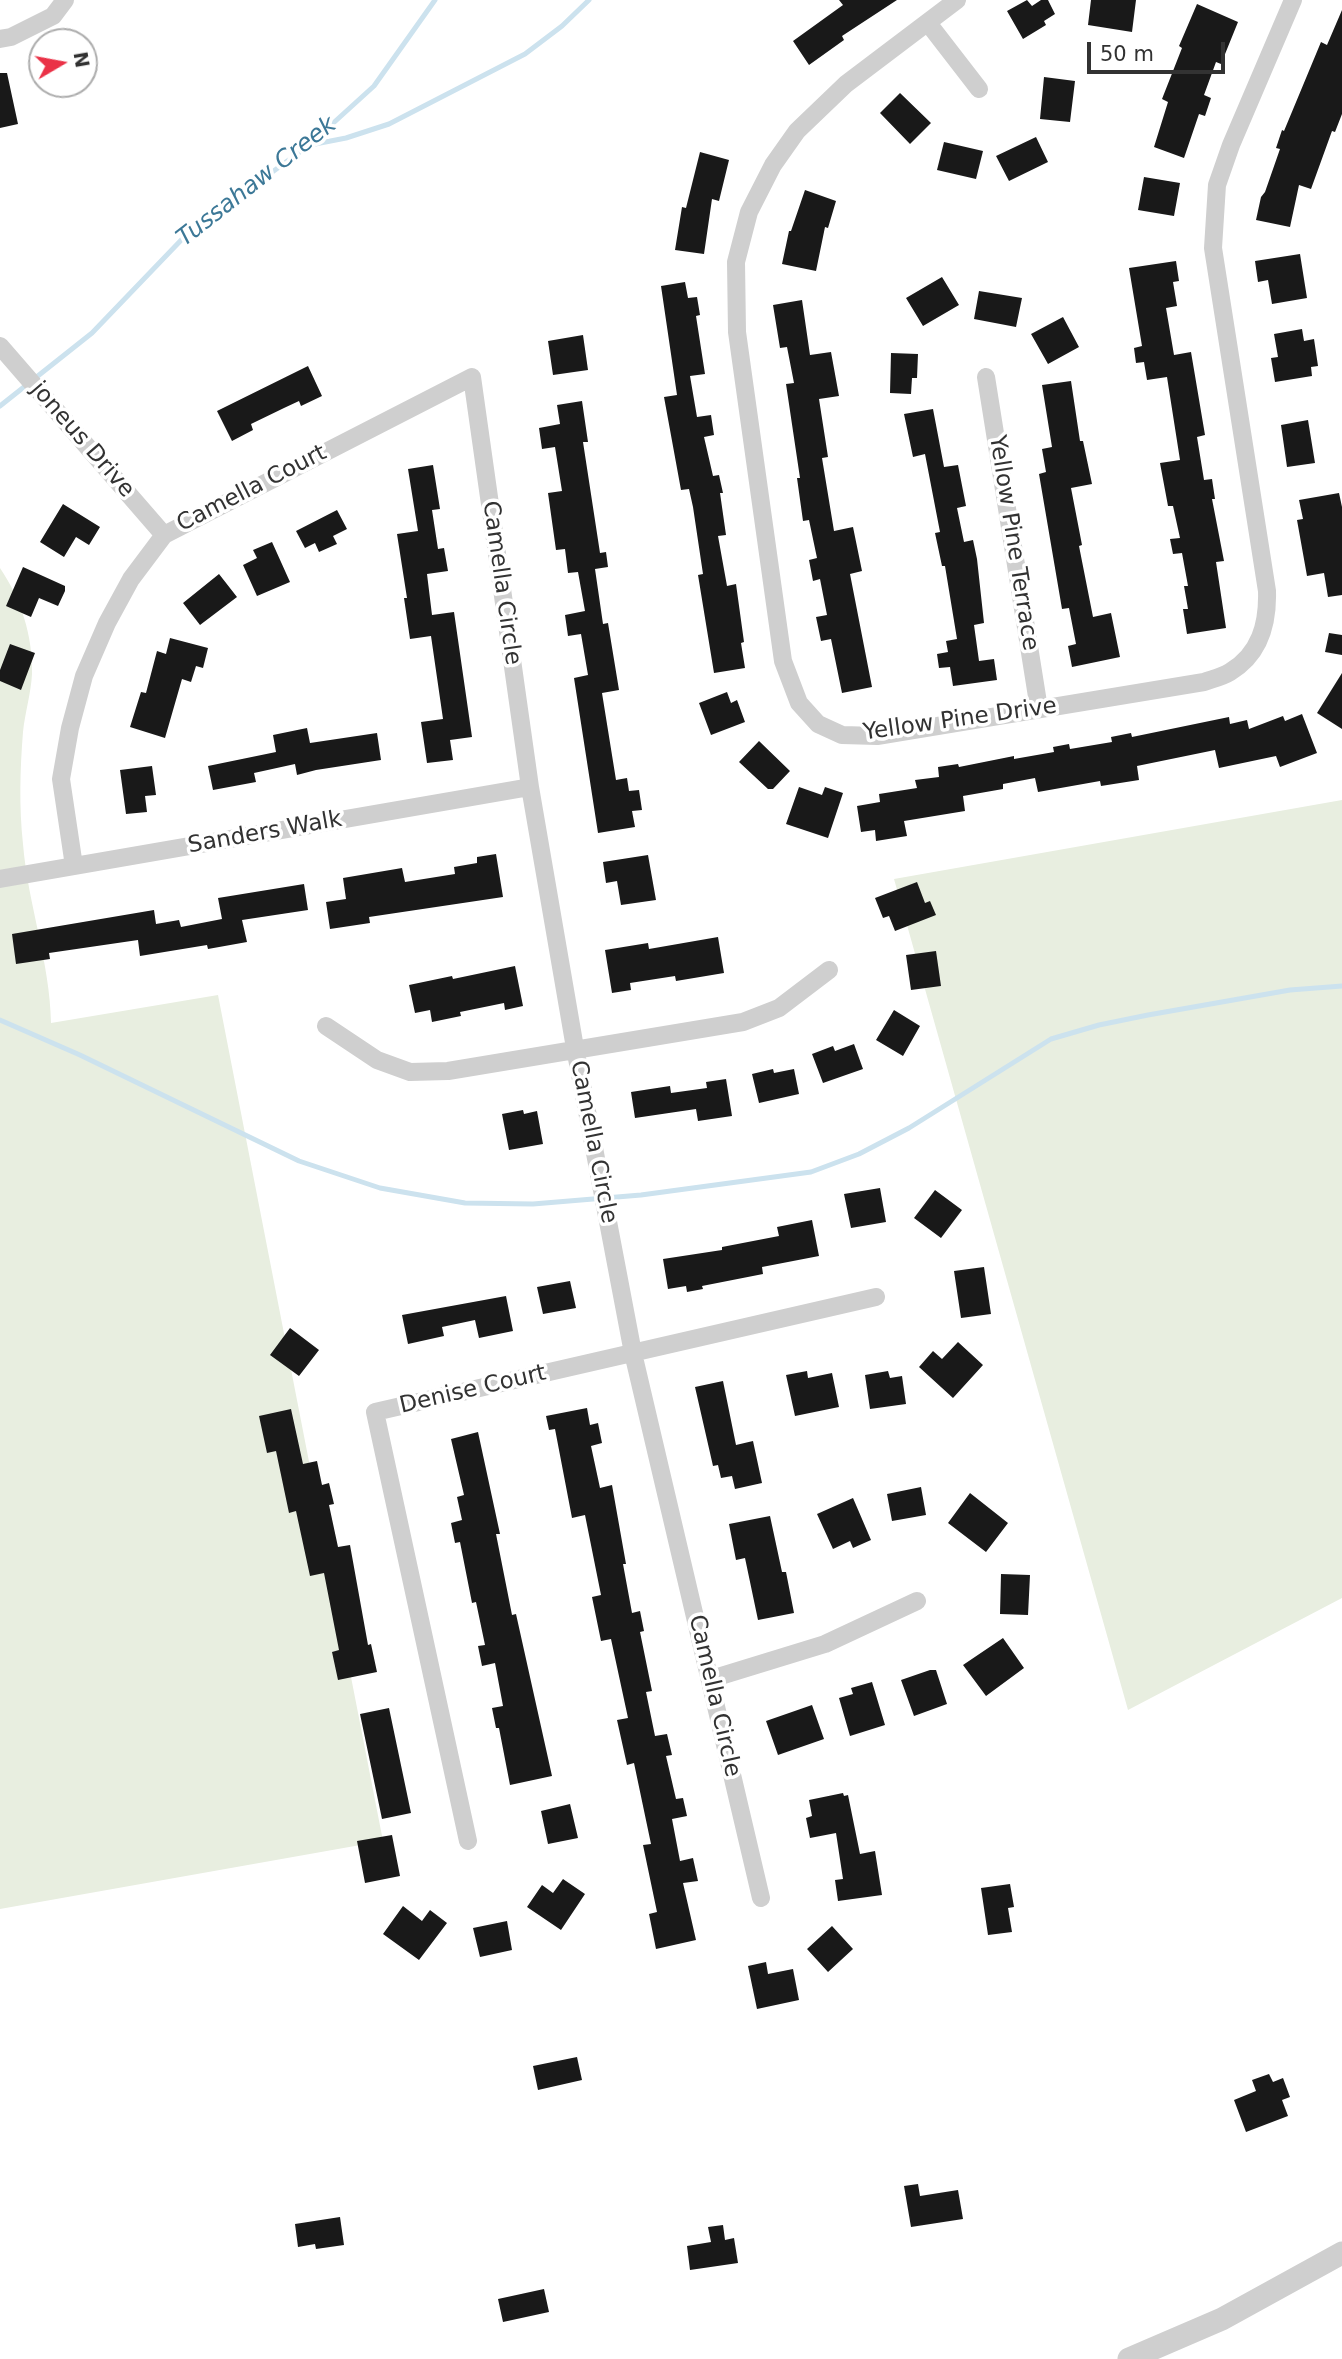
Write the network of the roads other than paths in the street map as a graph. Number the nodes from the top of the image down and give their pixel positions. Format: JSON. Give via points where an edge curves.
{"nodes":[{"id":1,"x":65,"y":0,"type":"edge"},
{"id":2,"x":957,"y":0,"type":"edge"},
{"id":3,"x":1288,"y":2,"type":"edge"},
{"id":4,"x":928,"y":23,"type":"junction"},
{"id":5,"x":0,"y":39,"type":"edge"},
{"id":6,"x":979,"y":89,"type":"dead end"},
{"id":7,"x":0,"y":346,"type":"edge"},
{"id":8,"x":472,"y":377,"type":"joint"},
{"id":9,"x":986,"y":377,"type":"dead end"},
{"id":10,"x":164,"y":535,"type":"junction"},
{"id":11,"x":1039,"y":709,"type":"junction"},
{"id":12,"x":530,"y":788,"type":"junction"},
{"id":13,"x":74,"y":866,"type":"junction"},
{"id":14,"x":0,"y":879,"type":"edge"},
{"id":15,"x":829,"y":970,"type":"dead end"},
{"id":16,"x":326,"y":1026,"type":"dead end"},
{"id":17,"x":575,"y":1048,"type":"junction"},
{"id":18,"x":876,"y":1297,"type":"dead end"},
{"id":19,"x":633,"y":1353,"type":"junction"},
{"id":20,"x":917,"y":1601,"type":"dead end"},
{"id":21,"x":711,"y":1679,"type":"junction"},
{"id":22,"x":467,"y":1840,"type":"dead end"},
{"id":23,"x":761,"y":1898,"type":"dead end"},
{"id":24,"x":1342,"y":2253,"type":"edge"},
{"id":25,"x":1129,"y":2359,"type":"edge"}],
"edges":[{"from":1,"to":5,"type":"street","via":[[53,16]]},
{"from":2,"to":4,"type":"street","name":"Yellow Pine Drive"},
{"from":3,"to":11,"type":"street","name":"Yellow Pine Drive","via":[[1217,185],[1213,248],[1267,591],[1268,616],[1261,636],[1248,657],[1229,673],[1204,682]]},
{"from":4,"to":6,"type":"street"},
{"from":4,"to":11,"type":"street","name":"Yellow Pine Drive","via":[[846,84],[797,131],[749,212],[737,262],[737,332],[783,661],[799,703],[818,724],[842,735],[877,736]]},
{"from":7,"to":10,"type":"street","name":"joneus Drive"},
{"from":8,"to":10,"type":"street","name":"Camella Court"},
{"from":8,"to":12,"type":"street","name":"Camella Circle"},
{"from":9,"to":11,"type":"street","name":"Yellow Pine Terrace"},
{"from":10,"to":13,"type":"street","name":"Camella Court","via":[[131,579],[84,676],[61,779]]},
{"from":12,"to":13,"type":"street","name":"Sanders Walk"},
{"from":12,"to":17,"type":"street","name":"Camella Circle"},
{"from":13,"to":14,"type":"street","name":"Sanders Walk"},
{"from":15,"to":17,"type":"street","via":[[779,1008],[743,1022]]},
{"from":16,"to":17,"type":"street","via":[[377,1060],[410,1072],[449,1071]]},
{"from":17,"to":19,"type":"street","name":"Camella Circle"},
{"from":18,"to":19,"type":"street","name":"Denise Court"},
{"from":19,"to":21,"type":"street","name":"Camella Circle"},
{"from":19,"to":22,"type":"street","name":"Denise Court","via":[[375,1412]]},
{"from":20,"to":21,"type":"street","via":[[825,1643]]},
{"from":21,"to":23,"type":"street","name":"Camella Circle"},
{"from":24,"to":25,"type":"street","via":[[1222,2319]]}]}
